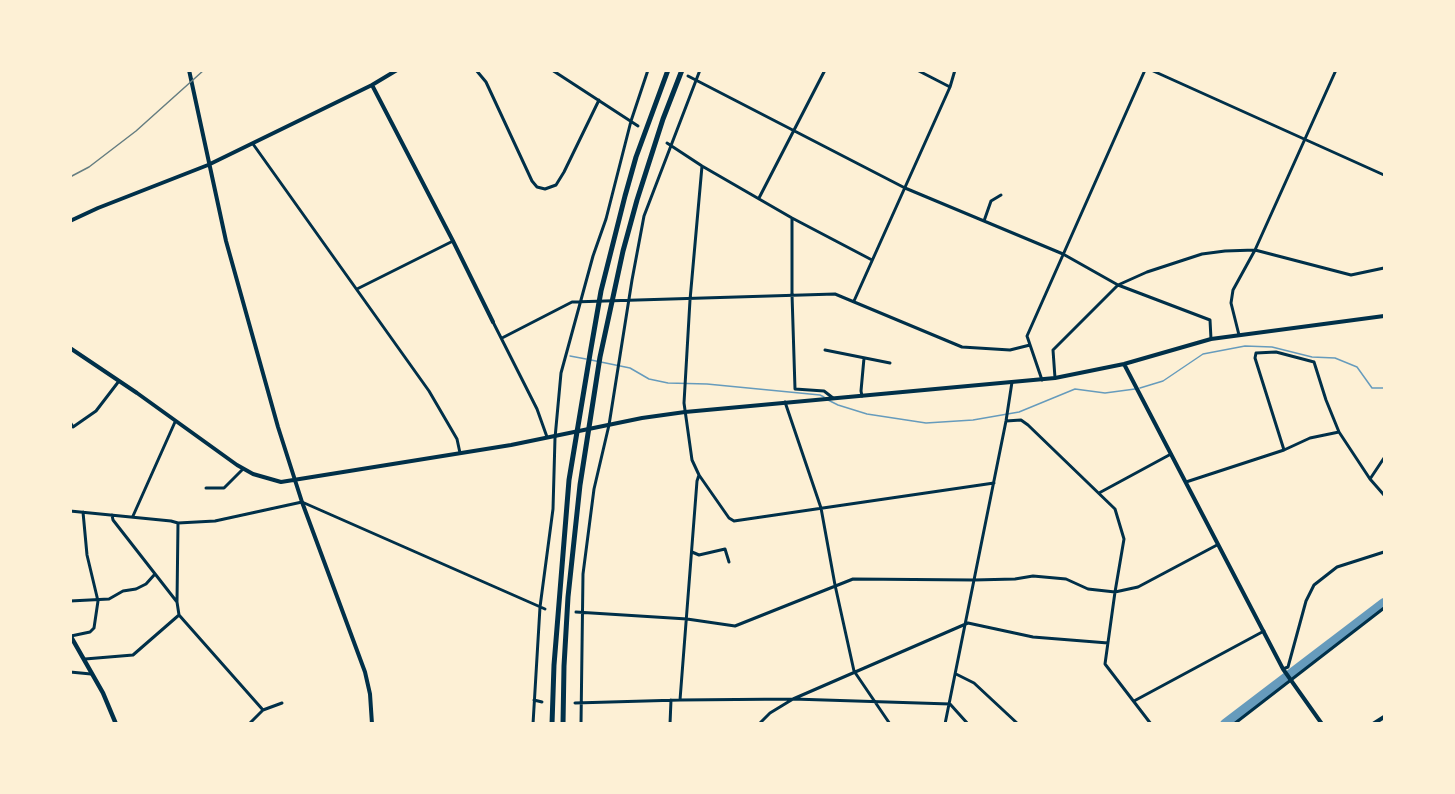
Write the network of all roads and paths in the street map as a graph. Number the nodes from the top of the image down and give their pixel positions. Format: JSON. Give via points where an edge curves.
{"nodes":[{"id":1,"x":189,"y":70,"type":"edge"},
{"id":2,"x":397,"y":70,"type":"edge"},
{"id":3,"x":476,"y":70,"type":"edge"},
{"id":4,"x":552,"y":70,"type":"edge"},
{"id":5,"x":648,"y":70,"type":"edge"},
{"id":6,"x":668,"y":70,"type":"edge"},
{"id":7,"x":682,"y":70,"type":"edge"},
{"id":8,"x":700,"y":70,"type":"edge"},
{"id":9,"x":825,"y":70,"type":"edge"},
{"id":10,"x":917,"y":70,"type":"edge"},
{"id":11,"x":955,"y":70,"type":"edge"},
{"id":12,"x":1145,"y":70,"type":"edge"},
{"id":13,"x":1151,"y":70,"type":"edge"},
{"id":14,"x":1336,"y":70,"type":"edge"},
{"id":15,"x":688,"y":76,"type":"dead end"},
{"id":16,"x":695,"y":81,"type":"junction"},
{"id":17,"x":372,"y":85,"type":"junction"},
{"id":18,"x":950,"y":87,"type":"junction"},
{"id":19,"x":599,"y":100,"type":"junction"},
{"id":20,"x":631,"y":121,"type":"junction"},
{"id":21,"x":638,"y":126,"type":"dead end"},
{"id":22,"x":792,"y":131,"type":"junction"},
{"id":23,"x":1305,"y":139,"type":"junction"},
{"id":24,"x":667,"y":143,"type":"dead end"},
{"id":25,"x":253,"y":144,"type":"junction"},
{"id":26,"x":672,"y":147,"type":"junction"},
{"id":27,"x":208,"y":165,"type":"junction"},
{"id":28,"x":702,"y":166,"type":"junction"},
{"id":29,"x":1384,"y":175,"type":"edge"},
{"id":30,"x":905,"y":188,"type":"junction"},
{"id":31,"x":1001,"y":195,"type":"dead end"},
{"id":32,"x":759,"y":198,"type":"junction"},
{"id":33,"x":792,"y":218,"type":"junction"},
{"id":34,"x":70,"y":221,"type":"edge"},
{"id":35,"x":984,"y":221,"type":"junction"},
{"id":36,"x":453,"y":241,"type":"junction"},
{"id":37,"x":1255,"y":250,"type":"junction"},
{"id":38,"x":1063,"y":254,"type":"junction"},
{"id":39,"x":872,"y":260,"type":"junction"},
{"id":40,"x":1384,"y":268,"type":"edge"},
{"id":41,"x":1118,"y":285,"type":"junction"},
{"id":42,"x":357,"y":289,"type":"junction"},
{"id":43,"x":792,"y":294,"type":"junction"},
{"id":44,"x":690,"y":300,"type":"junction"},
{"id":45,"x":854,"y":301,"type":"junction"},
{"id":46,"x":1384,"y":316,"type":"edge"},
{"id":47,"x":493,"y":322,"type":"joint"},
{"id":48,"x":1239,"y":335,"type":"junction"},
{"id":49,"x":502,"y":338,"type":"junction"},
{"id":50,"x":1211,"y":339,"type":"junction"},
{"id":51,"x":1030,"y":345,"type":"junction"},
{"id":52,"x":70,"y":348,"type":"edge"},
{"id":53,"x":825,"y":350,"type":"dead end"},
{"id":54,"x":864,"y":358,"type":"junction"},
{"id":55,"x":891,"y":363,"type":"dead end"},
{"id":56,"x":1124,"y":364,"type":"junction"},
{"id":57,"x":1055,"y":378,"type":"junction"},
{"id":58,"x":1042,"y":380,"type":"junction"},
{"id":59,"x":120,"y":381,"type":"junction"},
{"id":60,"x":1012,"y":382,"type":"junction"},
{"id":61,"x":862,"y":396,"type":"junction"},
{"id":62,"x":834,"y":399,"type":"junction"},
{"id":63,"x":785,"y":402,"type":"junction"},
{"id":64,"x":685,"y":412,"type":"junction"},
{"id":65,"x":1006,"y":421,"type":"junction"},
{"id":66,"x":70,"y":422,"type":"edge"},
{"id":67,"x":175,"y":422,"type":"junction"},
{"id":68,"x":606,"y":426,"type":"junction"},
{"id":69,"x":1339,"y":432,"type":"junction"},
{"id":70,"x":557,"y":437,"type":"junction"},
{"id":71,"x":547,"y":438,"type":"junction"},
{"id":72,"x":1284,"y":450,"type":"junction"},
{"id":73,"x":460,"y":454,"type":"junction"},
{"id":74,"x":1171,"y":454,"type":"junction"},
{"id":75,"x":1384,"y":458,"type":"edge"},
{"id":76,"x":243,"y":469,"type":"junction"},
{"id":77,"x":699,"y":475,"type":"junction"},
{"id":78,"x":1370,"y":479,"type":"junction"},
{"id":79,"x":296,"y":481,"type":"junction"},
{"id":80,"x":1186,"y":482,"type":"junction"},
{"id":81,"x":993,"y":483,"type":"junction"},
{"id":82,"x":206,"y":488,"type":"dead end"},
{"id":83,"x":1099,"y":493,"type":"junction"},
{"id":84,"x":1384,"y":495,"type":"edge"},
{"id":85,"x":302,"y":502,"type":"junction"},
{"id":86,"x":821,"y":508,"type":"junction"},
{"id":87,"x":70,"y":511,"type":"edge"},
{"id":88,"x":83,"y":512,"type":"junction"},
{"id":89,"x":112,"y":515,"type":"junction"},
{"id":90,"x":133,"y":517,"type":"junction"},
{"id":91,"x":178,"y":523,"type":"junction"},
{"id":92,"x":1217,"y":545,"type":"junction"},
{"id":93,"x":692,"y":552,"type":"junction"},
{"id":94,"x":1384,"y":552,"type":"edge"},
{"id":95,"x":729,"y":562,"type":"dead end"},
{"id":96,"x":155,"y":574,"type":"junction"},
{"id":97,"x":974,"y":580,"type":"junction"},
{"id":98,"x":835,"y":585,"type":"junction"},
{"id":99,"x":1114,"y":591,"type":"junction"},
{"id":100,"x":70,"y":601,"type":"edge"},
{"id":101,"x":98,"y":601,"type":"junction"},
{"id":102,"x":177,"y":602,"type":"junction"},
{"id":103,"x":543,"y":608,"type":"junction"},
{"id":104,"x":1384,"y":608,"type":"edge"},
{"id":105,"x":576,"y":612,"type":"dead end"},
{"id":106,"x":584,"y":612,"type":"junction"},
{"id":107,"x":179,"y":615,"type":"junction"},
{"id":108,"x":687,"y":619,"type":"junction"},
{"id":109,"x":965,"y":625,"type":"junction"},
{"id":110,"x":1264,"y":631,"type":"junction"},
{"id":111,"x":71,"y":635,"type":"edge"},
{"id":112,"x":1108,"y":644,"type":"junction"},
{"id":113,"x":85,"y":659,"type":"junction"},
{"id":114,"x":1283,"y":669,"type":"junction"},
{"id":115,"x":854,"y":671,"type":"junction"},
{"id":116,"x":70,"y":672,"type":"edge"},
{"id":117,"x":92,"y":674,"type":"junction"},
{"id":118,"x":956,"y":674,"type":"junction"},
{"id":119,"x":1290,"y":681,"type":"junction"},
{"id":120,"x":680,"y":699,"type":"junction"},
{"id":121,"x":793,"y":699,"type":"junction"},
{"id":122,"x":534,"y":700,"type":"junction"},
{"id":123,"x":671,"y":700,"type":"junction"},
{"id":124,"x":874,"y":701,"type":"junction"},
{"id":125,"x":1134,"y":701,"type":"junction"},
{"id":126,"x":542,"y":702,"type":"dead end"},
{"id":127,"x":282,"y":703,"type":"dead end"},
{"id":128,"x":575,"y":703,"type":"dead end"},
{"id":129,"x":581,"y":703,"type":"junction"},
{"id":130,"x":950,"y":704,"type":"junction"},
{"id":131,"x":263,"y":711,"type":"junction"},
{"id":132,"x":1384,"y":717,"type":"edge"},
{"id":133,"x":116,"y":723,"type":"edge"},
{"id":134,"x":249,"y":723,"type":"edge"},
{"id":135,"x":372,"y":723,"type":"edge"},
{"id":136,"x":533,"y":723,"type":"edge"},
{"id":137,"x":552,"y":723,"type":"edge"},
{"id":138,"x":563,"y":723,"type":"edge"},
{"id":139,"x":581,"y":723,"type":"edge"},
{"id":140,"x":670,"y":723,"type":"edge"},
{"id":141,"x":759,"y":723,"type":"edge"},
{"id":142,"x":890,"y":723,"type":"edge"},
{"id":143,"x":945,"y":723,"type":"edge"},
{"id":144,"x":968,"y":723,"type":"edge"},
{"id":145,"x":1018,"y":723,"type":"edge"},
{"id":146,"x":1151,"y":723,"type":"edge"},
{"id":147,"x":1234,"y":723,"type":"edge"},
{"id":148,"x":1322,"y":723,"type":"edge"},
{"id":149,"x":1373,"y":723,"type":"edge"}],
"edges":[{"from":1,"to":27,"type":"street"},
{"from":2,"to":17,"type":"street"},
{"from":3,"to":19,"type":"street","via":[[486,82],[532,181],[545,189],[556,185],[564,172]]},
{"from":4,"to":19,"type":"street"},
{"from":5,"to":20,"type":"street"},
{"from":6,"to":137,"type":"highway","via":[[636,157],[601,291],[569,480]]},
{"from":7,"to":138,"type":"highway","via":[[640,190],[600,357],[578,496],[568,597]]},
{"from":8,"to":16,"type":"street"},
{"from":9,"to":22,"type":"street"},
{"from":10,"to":18,"type":"street"},
{"from":11,"to":18,"type":"street"},
{"from":12,"to":38,"type":"street"},
{"from":13,"to":23,"type":"street"},
{"from":14,"to":23,"type":"street"},
{"from":15,"to":16,"type":"street"},
{"from":16,"to":22,"type":"street"},
{"from":16,"to":26,"type":"street"},
{"from":17,"to":25,"type":"street"},
{"from":17,"to":36,"type":"street"},
{"from":18,"to":30,"type":"street"},
{"from":19,"to":20,"type":"street"},
{"from":20,"to":21,"type":"street"},
{"from":20,"to":70,"type":"street","via":[[561,373]]},
{"from":22,"to":30,"type":"street"},
{"from":22,"to":32,"type":"street"},
{"from":23,"to":29,"type":"street"},
{"from":23,"to":37,"type":"street"},
{"from":24,"to":26,"type":"street"},
{"from":25,"to":27,"type":"street"},
{"from":25,"to":42,"type":"street"},
{"from":26,"to":28,"type":"street"},
{"from":26,"to":68,"type":"street","via":[[644,216]]},
{"from":27,"to":34,"type":"street"},
{"from":27,"to":79,"type":"street","via":[[226,241]]},
{"from":28,"to":32,"type":"street"},
{"from":28,"to":44,"type":"street"},
{"from":30,"to":35,"type":"street"},
{"from":30,"to":39,"type":"street"},
{"from":31,"to":35,"type":"street","via":[[991,201]]},
{"from":32,"to":33,"type":"street"},
{"from":33,"to":39,"type":"street"},
{"from":33,"to":43,"type":"street"},
{"from":35,"to":38,"type":"street"},
{"from":36,"to":42,"type":"street"},
{"from":36,"to":47,"type":"street"},
{"from":37,"to":40,"type":"street","via":[[1351,275]]},
{"from":37,"to":41,"type":"street","via":[[1203,254]]},
{"from":37,"to":48,"type":"street","via":[[1233,290],[1231,303]]},
{"from":38,"to":41,"type":"street"},
{"from":38,"to":51,"type":"street","via":[[1027,336]]},
{"from":39,"to":45,"type":"street"},
{"from":41,"to":50,"type":"street","via":[[1210,320]]},
{"from":41,"to":57,"type":"street","via":[[1053,350]]},
{"from":42,"to":73,"type":"street","via":[[439,404],[457,439]]},
{"from":43,"to":44,"type":"street"},
{"from":43,"to":45,"type":"street","via":[[836,294]]},
{"from":43,"to":62,"type":"street","via":[[795,389],[824,391]]},
{"from":44,"to":49,"type":"street","via":[[572,302]]},
{"from":44,"to":64,"type":"street"},
{"from":45,"to":51,"type":"street","via":[[962,347],[1010,350]]},
{"from":46,"to":48,"type":"street"},
{"from":47,"to":49,"type":"street"},
{"from":48,"to":50,"type":"street"},
{"from":49,"to":71,"type":"street"},
{"from":50,"to":56,"type":"street"},
{"from":51,"to":58,"type":"street"},
{"from":52,"to":59,"type":"street"},
{"from":53,"to":54,"type":"street"},
{"from":54,"to":55,"type":"street"},
{"from":54,"to":61,"type":"street"},
{"from":56,"to":57,"type":"street"},
{"from":56,"to":74,"type":"street"},
{"from":57,"to":58,"type":"street"},
{"from":58,"to":60,"type":"street"},
{"from":59,"to":66,"type":"street","via":[[96,411],[73,427]]},
{"from":59,"to":67,"type":"street"},
{"from":60,"to":61,"type":"street"},
{"from":60,"to":65,"type":"street"},
{"from":61,"to":62,"type":"street"},
{"from":62,"to":63,"type":"street"},
{"from":63,"to":64,"type":"street"},
{"from":63,"to":86,"type":"street"},
{"from":64,"to":68,"type":"street"},
{"from":64,"to":77,"type":"street","via":[[692,460]]},
{"from":65,"to":81,"type":"street"},
{"from":65,"to":83,"type":"street","via":[[1021,420],[1028,425]]},
{"from":67,"to":76,"type":"street"},
{"from":67,"to":90,"type":"street"},
{"from":68,"to":70,"type":"street"},
{"from":68,"to":106,"type":"street","via":[[583,574]]},
{"from":69,"to":72,"type":"street","via":[[1310,438]]},
{"from":69,"to":72,"type":"street","via":[[1313,361],[1276,352],[1256,353]]},
{"from":69,"to":78,"type":"street"},
{"from":70,"to":71,"type":"street"},
{"from":70,"to":103,"type":"street"},
{"from":71,"to":73,"type":"street"},
{"from":72,"to":80,"type":"street"},
{"from":73,"to":79,"type":"street"},
{"from":74,"to":80,"type":"street"},
{"from":74,"to":83,"type":"street"},
{"from":75,"to":78,"type":"street"},
{"from":76,"to":79,"type":"street","via":[[281,482]]},
{"from":76,"to":82,"type":"street","via":[[224,488]]},
{"from":77,"to":86,"type":"street","via":[[734,521]]},
{"from":77,"to":93,"type":"street"},
{"from":78,"to":84,"type":"street"},
{"from":79,"to":85,"type":"street"},
{"from":80,"to":92,"type":"street"},
{"from":81,"to":86,"type":"street"},
{"from":81,"to":97,"type":"street"},
{"from":83,"to":99,"type":"street","via":[[1115,509],[1124,539]]},
{"from":85,"to":91,"type":"street","via":[[215,521]]},
{"from":85,"to":103,"type":"street"},
{"from":85,"to":135,"type":"street","via":[[365,672]]},
{"from":86,"to":98,"type":"street"},
{"from":87,"to":88,"type":"street"},
{"from":88,"to":89,"type":"street"},
{"from":88,"to":101,"type":"street","via":[[87,555]]},
{"from":89,"to":90,"type":"street"},
{"from":89,"to":96,"type":"street"},
{"from":90,"to":91,"type":"street"},
{"from":91,"to":102,"type":"street"},
{"from":92,"to":99,"type":"street","via":[[1138,587]]},
{"from":92,"to":110,"type":"street"},
{"from":93,"to":95,"type":"street","via":[[699,555],[725,549]]},
{"from":93,"to":108,"type":"street"},
{"from":94,"to":114,"type":"street","via":[[1337,567],[1314,585],[1288,667]]},
{"from":96,"to":101,"type":"street","via":[[136,589]]},
{"from":96,"to":102,"type":"street"},
{"from":97,"to":98,"type":"street","via":[[853,579]]},
{"from":97,"to":99,"type":"street","via":[[1033,576],[1066,579],[1088,589]]},
{"from":97,"to":109,"type":"street"},
{"from":98,"to":108,"type":"street","via":[[735,626]]},
{"from":98,"to":115,"type":"street"},
{"from":99,"to":112,"type":"street"},
{"from":100,"to":101,"type":"street"},
{"from":101,"to":111,"type":"street","via":[[94,628]]},
{"from":102,"to":107,"type":"street"},
{"from":103,"to":122,"type":"street"},
{"from":104,"to":119,"type":"street"},
{"from":105,"to":106,"type":"street"},
{"from":106,"to":108,"type":"street"},
{"from":106,"to":129,"type":"street"},
{"from":107,"to":113,"type":"street","via":[[133,655]]},
{"from":107,"to":131,"type":"street"},
{"from":108,"to":120,"type":"street"},
{"from":109,"to":112,"type":"street","via":[[1032,637]]},
{"from":109,"to":115,"type":"street"},
{"from":109,"to":118,"type":"street"},
{"from":110,"to":114,"type":"street"},
{"from":110,"to":125,"type":"street"},
{"from":111,"to":113,"type":"main road"},
{"from":112,"to":125,"type":"street","via":[[1105,664]]},
{"from":113,"to":117,"type":"main road"},
{"from":114,"to":119,"type":"street"},
{"from":115,"to":121,"type":"street"},
{"from":115,"to":124,"type":"street"},
{"from":116,"to":117,"type":"street"},
{"from":117,"to":133,"type":"main road"},
{"from":118,"to":130,"type":"street"},
{"from":118,"to":145,"type":"street","via":[[974,683]]},
{"from":119,"to":147,"type":"street"},
{"from":119,"to":148,"type":"street"},
{"from":120,"to":121,"type":"street"},
{"from":120,"to":123,"type":"street"},
{"from":121,"to":124,"type":"street"},
{"from":121,"to":141,"type":"street"},
{"from":122,"to":126,"type":"street"},
{"from":122,"to":136,"type":"street"},
{"from":123,"to":129,"type":"street"},
{"from":123,"to":140,"type":"street"},
{"from":124,"to":130,"type":"street"},
{"from":124,"to":142,"type":"street"},
{"from":125,"to":146,"type":"street"},
{"from":127,"to":131,"type":"street"},
{"from":128,"to":129,"type":"street"},
{"from":129,"to":139,"type":"street"},
{"from":130,"to":143,"type":"street"},
{"from":130,"to":144,"type":"street"},
{"from":131,"to":134,"type":"street"},
{"from":132,"to":149,"type":"street"}]}
